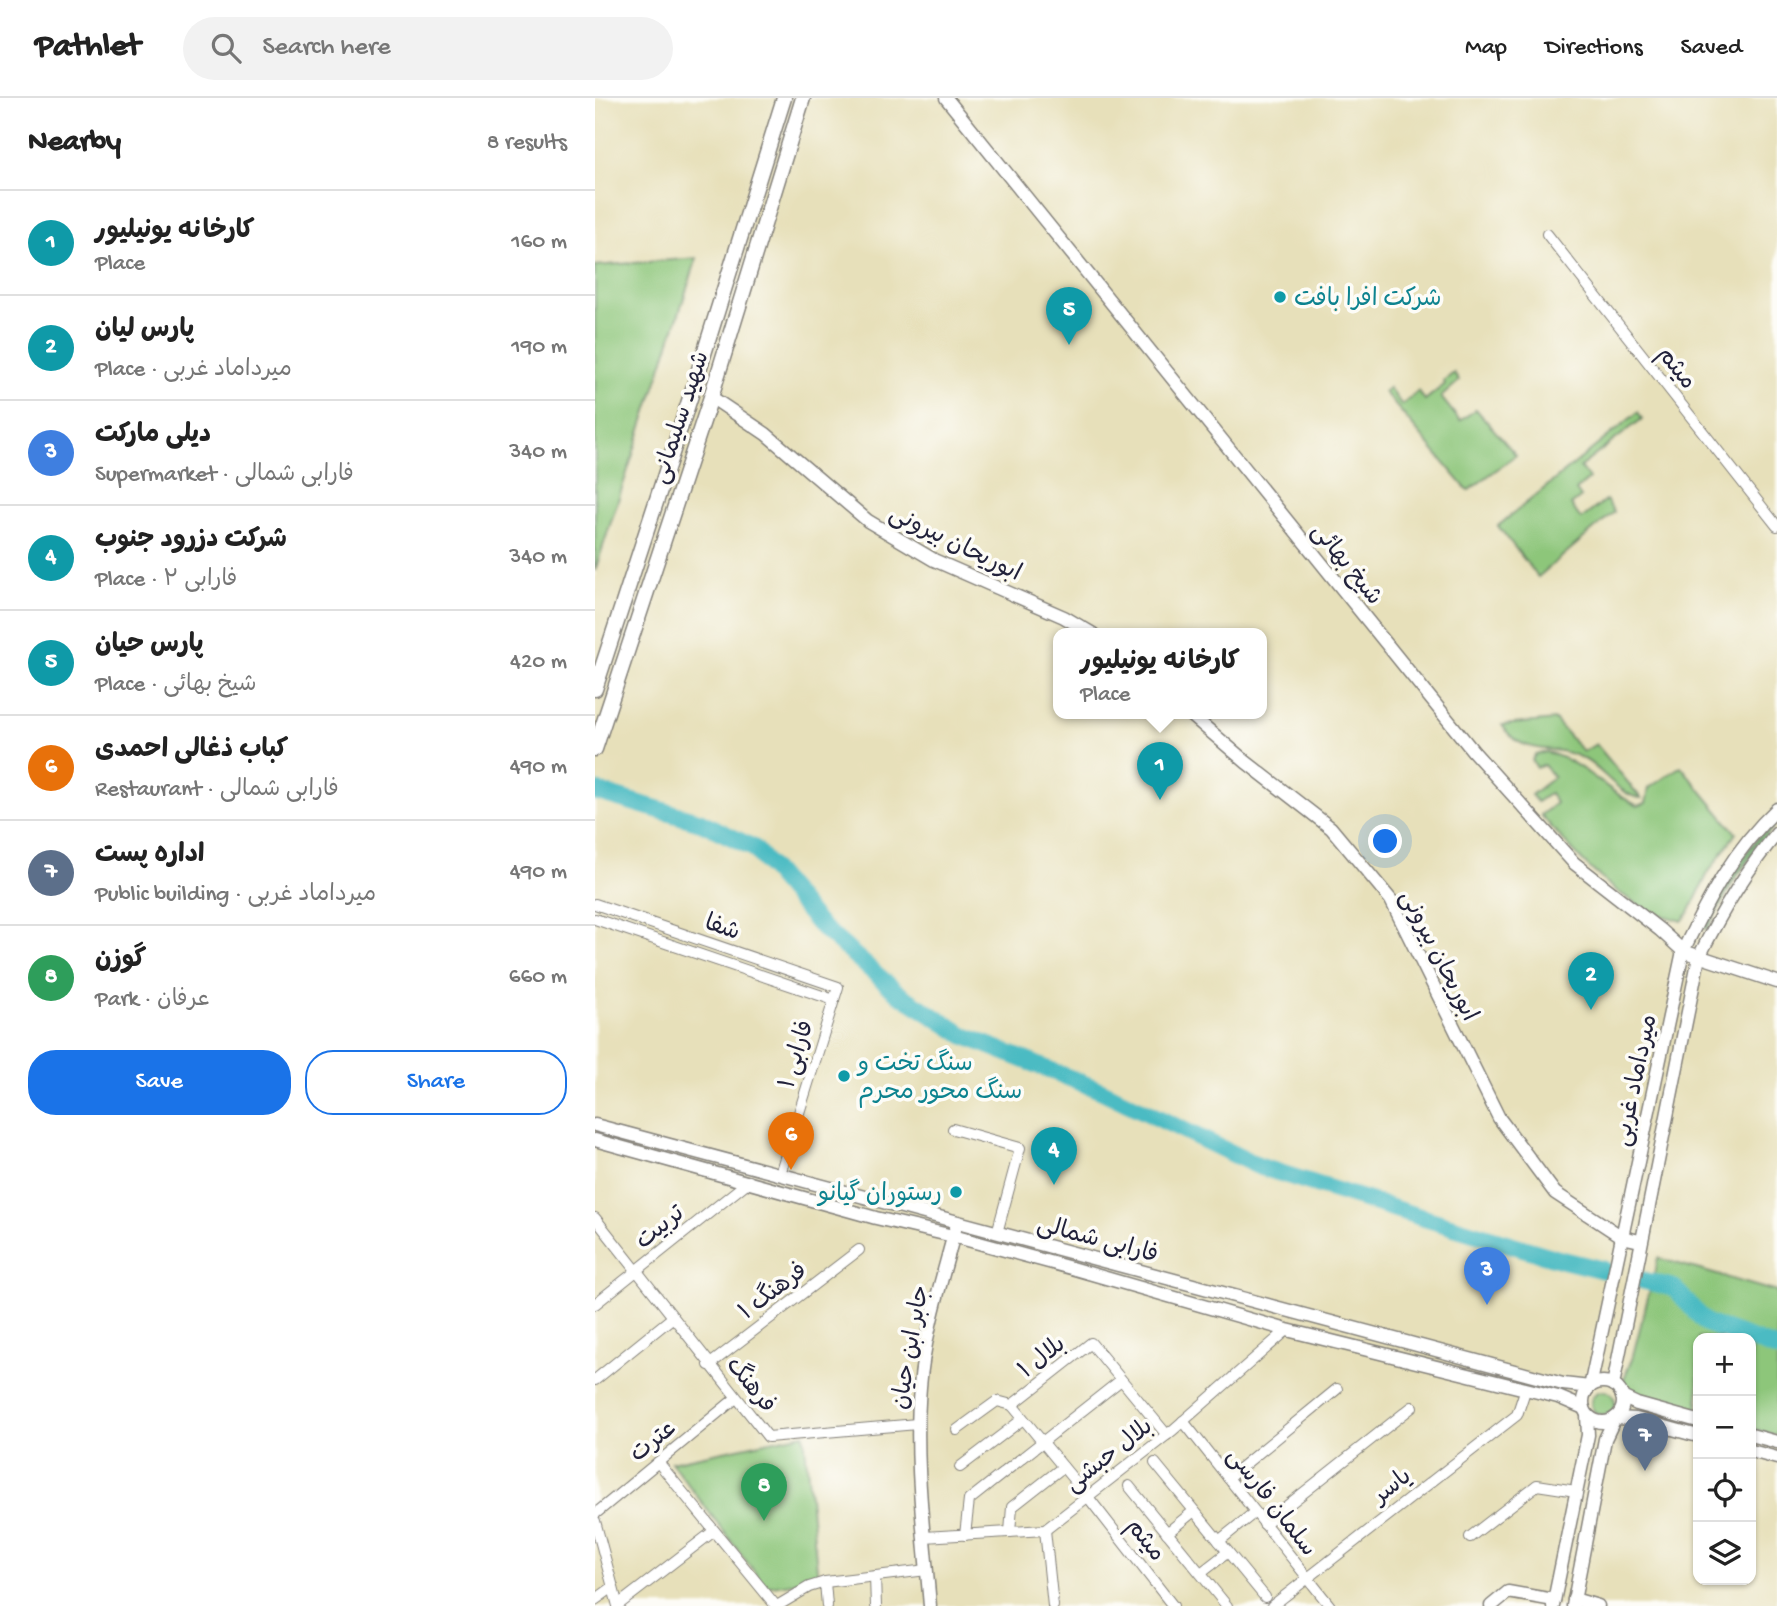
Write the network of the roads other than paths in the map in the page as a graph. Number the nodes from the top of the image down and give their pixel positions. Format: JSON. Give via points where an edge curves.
{"nodes":[{"id":1,"x":784,"y":98,"type":"edge"},
{"id":2,"x":803,"y":98,"type":"edge"},
{"id":3,"x":946,"y":98,"type":"edge"},
{"id":4,"x":1547,"y":234,"type":"dead end"},
{"id":5,"x":711,"y":397,"type":"junction"},
{"id":6,"x":1777,"y":526,"type":"edge"},
{"id":7,"x":1083,"y":628,"type":"edge"},
{"id":8,"x":595,"y":689,"type":"edge"},
{"id":9,"x":1196,"y":719,"type":"edge"},
{"id":10,"x":595,"y":750,"type":"edge"},
{"id":11,"x":1777,"y":808,"type":"edge"},
{"id":12,"x":1777,"y":833,"type":"edge"},
{"id":13,"x":595,"y":904,"type":"edge"},
{"id":14,"x":595,"y":919,"type":"edge"},
{"id":15,"x":657,"y":925,"type":"junction"},
{"id":16,"x":653,"y":939,"type":"junction"},
{"id":17,"x":1683,"y":951,"type":"junction"},
{"id":18,"x":1699,"y":957,"type":"junction"},
{"id":19,"x":1777,"y":982,"type":"edge"},
{"id":20,"x":838,"y":987,"type":"joint"},
{"id":21,"x":834,"y":1000,"type":"junction"},
{"id":22,"x":595,"y":1125,"type":"edge"},
{"id":23,"x":953,"y":1129,"type":"dead end"},
{"id":24,"x":595,"y":1140,"type":"edge"},
{"id":25,"x":781,"y":1174,"type":"junction"},
{"id":26,"x":749,"y":1181,"type":"junction"},
{"id":27,"x":595,"y":1218,"type":"edge"},
{"id":28,"x":957,"y":1222,"type":"junction"},
{"id":29,"x":997,"y":1233,"type":"junction"},
{"id":30,"x":953,"y":1236,"type":"junction"},
{"id":31,"x":1622,"y":1237,"type":"junction"},
{"id":32,"x":1640,"y":1241,"type":"junction"},
{"id":33,"x":859,"y":1250,"type":"dead end"},
{"id":34,"x":637,"y":1270,"type":"junction"},
{"id":35,"x":595,"y":1304,"type":"edge"},
{"id":36,"x":673,"y":1317,"type":"junction"},
{"id":37,"x":1287,"y":1330,"type":"junction"},
{"id":38,"x":709,"y":1365,"type":"junction"},
{"id":39,"x":595,"y":1380,"type":"edge"},
{"id":40,"x":1121,"y":1380,"type":"junction"},
{"id":41,"x":1613,"y":1385,"type":"junction"},
{"id":42,"x":1591,"y":1387,"type":"junction"},
{"id":43,"x":1337,"y":1389,"type":"dead end"},
{"id":44,"x":1525,"y":1391,"type":"junction"},
{"id":45,"x":1622,"y":1397,"type":"junction"},
{"id":46,"x":736,"y":1398,"type":"junction"},
{"id":47,"x":1012,"y":1405,"type":"junction"},
{"id":48,"x":1412,"y":1408,"type":"dead end"},
{"id":49,"x":1586,"y":1411,"type":"junction"},
{"id":50,"x":1615,"y":1418,"type":"junction"},
{"id":51,"x":1023,"y":1419,"type":"junction"},
{"id":52,"x":1693,"y":1420,"type":"edge"},
{"id":53,"x":1183,"y":1421,"type":"junction"},
{"id":54,"x":917,"y":1424,"type":"junction"},
{"id":55,"x":957,"y":1430,"type":"dead end"},
{"id":56,"x":1167,"y":1435,"type":"junction"},
{"id":57,"x":1693,"y":1435,"type":"edge"},
{"id":58,"x":1756,"y":1436,"type":"edge"},
{"id":59,"x":1777,"y":1442,"type":"edge"},
{"id":60,"x":1043,"y":1443,"type":"junction"},
{"id":61,"x":1756,"y":1452,"type":"edge"},
{"id":62,"x":1777,"y":1458,"type":"edge"},
{"id":63,"x":658,"y":1462,"type":"junction"},
{"id":64,"x":1156,"y":1463,"type":"dead end"},
{"id":65,"x":960,"y":1467,"type":"dead end"},
{"id":66,"x":1063,"y":1467,"type":"junction"},
{"id":67,"x":1228,"y":1478,"type":"junction"},
{"id":68,"x":1129,"y":1486,"type":"dead end"},
{"id":69,"x":1576,"y":1491,"type":"junction"},
{"id":70,"x":1088,"y":1497,"type":"junction"},
{"id":71,"x":1194,"y":1511,"type":"junction"},
{"id":72,"x":1255,"y":1512,"type":"junction"},
{"id":73,"x":595,"y":1514,"type":"edge"},
{"id":74,"x":595,"y":1521,"type":"edge"},
{"id":75,"x":1264,"y":1524,"type":"junction"},
{"id":76,"x":1045,"y":1530,"type":"junction"},
{"id":77,"x":714,"y":1531,"type":"junction"},
{"id":78,"x":1010,"y":1532,"type":"junction"},
{"id":79,"x":1167,"y":1533,"type":"junction"},
{"id":80,"x":965,"y":1535,"type":"junction"},
{"id":81,"x":924,"y":1537,"type":"junction"},
{"id":82,"x":1470,"y":1537,"type":"dead end"},
{"id":83,"x":1219,"y":1541,"type":"junction"},
{"id":84,"x":1228,"y":1552,"type":"junction"},
{"id":85,"x":927,"y":1570,"type":"junction"},
{"id":86,"x":1201,"y":1573,"type":"junction"},
{"id":87,"x":875,"y":1577,"type":"junction"},
{"id":88,"x":1306,"y":1578,"type":"junction"},
{"id":89,"x":825,"y":1582,"type":"junction"},
{"id":90,"x":613,"y":1587,"type":"junction"},
{"id":91,"x":1265,"y":1597,"type":"dead end"},
{"id":92,"x":595,"y":1600,"type":"edge"},
{"id":93,"x":1553,"y":1603,"type":"edge"},
{"id":94,"x":1573,"y":1603,"type":"edge"},
{"id":95,"x":618,"y":1606,"type":"edge"},
{"id":96,"x":776,"y":1606,"type":"edge"},
{"id":97,"x":827,"y":1606,"type":"edge"},
{"id":98,"x":876,"y":1606,"type":"edge"},
{"id":99,"x":930,"y":1606,"type":"edge"},
{"id":100,"x":1053,"y":1606,"type":"edge"},
{"id":101,"x":1173,"y":1606,"type":"edge"},
{"id":102,"x":1227,"y":1606,"type":"edge"},
{"id":103,"x":1272,"y":1606,"type":"edge"},
{"id":104,"x":1330,"y":1606,"type":"edge"},
{"id":105,"x":1491,"y":1606,"type":"edge"},
{"id":106,"x":1598,"y":1606,"type":"edge"}],
"edges":[{"from":1,"to":8,"type":"main road","name":"شهید سلیمانی"},
{"from":2,"to":5,"type":"main road","name":"شهید سلیمانی"},
{"from":3,"to":17,"type":"street","name":"شیخ بهائی","via":[[1473,751],[1574,863]]},
{"from":4,"to":6,"type":"street","name":"میثم"},
{"from":5,"to":7,"type":"street","name":"ابوریحان بیرونی","via":[[766,433],[868,522],[934,560]]},
{"from":5,"to":10,"type":"main road","name":"شهید سلیمانی"},
{"from":9,"to":31,"type":"street","name":"ابوریحان بیرونی","via":[[1331,828],[1391,900],[1499,1118],[1555,1193]]},
{"from":11,"to":17,"type":"street","name":"میرداماد غربی","via":[[1735,855]]},
{"from":12,"to":18,"type":"street","name":"میرداماد غربی","via":[[1737,886]]},
{"from":13,"to":15,"type":"street","name":"شفا"},
{"from":14,"to":16,"type":"street","name":"شفا"},
{"from":15,"to":16,"type":"street"},
{"from":15,"to":20,"type":"street","name":"شفا"},
{"from":16,"to":21,"type":"street","name":"شفا"},
{"from":17,"to":18,"type":"street","name":"شیخ بهائی"},
{"from":17,"to":31,"type":"street","name":"میرداماد غربی"},
{"from":18,"to":19,"type":"street","name":"شیخ بهائی"},
{"from":18,"to":32,"type":"street","name":"میرداماد غربی"},
{"from":20,"to":21,"type":"street","name":"فارابی ۱"},
{"from":21,"to":25,"type":"street","name":"فارابی ۱"},
{"from":22,"to":25,"type":"street","name":"فارابی شمالی"},
{"from":23,"to":29,"type":"street","via":[[1020,1148]]},
{"from":24,"to":26,"type":"street","name":"فارابی شمالی"},
{"from":25,"to":28,"type":"street","name":"فارابی شمالی"},
{"from":26,"to":30,"type":"street","name":"فارابی شمالی"},
{"from":26,"to":34,"type":"street","name":"تربیت"},
{"from":27,"to":34,"type":"street","name":"فرهنگ"},
{"from":28,"to":29,"type":"street","name":"فارابی شمالی"},
{"from":28,"to":30,"type":"street","name":"جابر ابن حیان"},
{"from":29,"to":42,"type":"street","name":"فارابی شمالی","via":[[1563,1384]]},
{"from":30,"to":37,"type":"street","name":"فارابی شمالی"},
{"from":30,"to":54,"type":"street","name":"جابر ابن حیان","via":[[922,1370]]},
{"from":31,"to":32,"type":"street"},
{"from":31,"to":42,"type":"street","name":"میرداماد غربی"},
{"from":32,"to":41,"type":"street","name":"میرداماد غربی"},
{"from":33,"to":38,"type":"street","name":"فرهنگ ۱"},
{"from":34,"to":35,"type":"street","name":"تربیت"},
{"from":34,"to":36,"type":"street","name":"فرهنگ"},
{"from":36,"to":38,"type":"street","name":"فرهنگ"},
{"from":36,"to":39,"type":"street"},
{"from":37,"to":44,"type":"street","name":"فارابی شمالی"},
{"from":37,"to":53,"type":"street","name":"بلال حبشی"},
{"from":38,"to":46,"type":"street","name":"فرهنگ"},
{"from":40,"to":47,"type":"street","name":"بلال ۱","via":[[1091,1343]]},
{"from":40,"to":56,"type":"street"},
{"from":40,"to":60,"type":"street"},
{"from":41,"to":42,"type":"street","via":[[1601,1382]]},
{"from":41,"to":45,"type":"street"},
{"from":42,"to":49,"type":"street","via":[[1584,1396]]},
{"from":43,"to":67,"type":"street"},
{"from":44,"to":49,"type":"street","name":"فارابی شمالی","via":[[1558,1397]]},
{"from":44,"to":88,"type":"street","name":"یاسر","via":[[1517,1415]]},
{"from":45,"to":50,"type":"street"},
{"from":45,"to":52,"type":"street"},
{"from":46,"to":54,"type":"street","name":"فرهنگ","via":[[768,1437]]},
{"from":46,"to":63,"type":"street","name":"عترت"},
{"from":47,"to":51,"type":"street","name":"بلال ۱"},
{"from":47,"to":55,"type":"street","via":[[997,1401]]},
{"from":48,"to":75,"type":"street"},
{"from":49,"to":50,"type":"street","via":[[1592,1419],[1604,1422]]},
{"from":49,"to":69,"type":"street","via":[[1588,1435]]},
{"from":50,"to":57,"type":"street"},
{"from":50,"to":94,"type":"street","via":[[1605,1439]]},
{"from":51,"to":60,"type":"street","name":"بلال ۱"},
{"from":51,"to":65,"type":"street"},
{"from":53,"to":56,"type":"street","name":"بلال حبشی"},
{"from":53,"to":67,"type":"street","name":"سلمان فارسی"},
{"from":54,"to":81,"type":"street","name":"جابر ابن حیان"},
{"from":56,"to":70,"type":"street","name":"بلال حبشی"},
{"from":58,"to":59,"type":"street"},
{"from":60,"to":66,"type":"street","name":"بلال ۱"},
{"from":60,"to":80,"type":"street","via":[[969,1500]]},
{"from":61,"to":62,"type":"street"},
{"from":63,"to":73,"type":"street","name":"عترت"},
{"from":63,"to":77,"type":"street"},
{"from":64,"to":71,"type":"street"},
{"from":66,"to":70,"type":"street","name":"بلال ۱"},
{"from":66,"to":78,"type":"street","via":[[1011,1507]]},
{"from":67,"to":72,"type":"street","name":"سلمان فارسی"},
{"from":68,"to":79,"type":"street"},
{"from":69,"to":82,"type":"street","via":[[1537,1485]]},
{"from":69,"to":93,"type":"street"},
{"from":70,"to":76,"type":"street","name":"بلال حبشی"},
{"from":70,"to":101,"type":"street","name":"میثم"},
{"from":71,"to":79,"type":"street"},
{"from":71,"to":83,"type":"street"},
{"from":72,"to":75,"type":"street","name":"سلمان فارسی"},
{"from":72,"to":83,"type":"street"},
{"from":74,"to":90,"type":"street"},
{"from":75,"to":88,"type":"street","name":"سلمان فارسی"},
{"from":76,"to":78,"type":"street"},
{"from":76,"to":100,"type":"street"},
{"from":77,"to":95,"type":"street"},
{"from":77,"to":96,"type":"street"},
{"from":78,"to":80,"type":"street"},
{"from":79,"to":86,"type":"street"},
{"from":80,"to":81,"type":"street"},
{"from":81,"to":85,"type":"street","name":"جابر ابن حیان"},
{"from":83,"to":84,"type":"street"},
{"from":84,"to":86,"type":"street"},
{"from":84,"to":91,"type":"street"},
{"from":85,"to":87,"type":"street"},
{"from":85,"to":99,"type":"street","name":"جابر ابن حیان"},
{"from":86,"to":102,"type":"street"},
{"from":87,"to":89,"type":"street"},
{"from":87,"to":98,"type":"street"},
{"from":88,"to":103,"type":"street","name":"یاسر"},
{"from":88,"to":104,"type":"street","name":"سلمان فارسی"},
{"from":89,"to":96,"type":"street"},
{"from":89,"to":97,"type":"street"},
{"from":90,"to":92,"type":"street"},
{"from":90,"to":95,"type":"street"},
{"from":93,"to":105,"type":"street","via":[[1508,1592]]},
{"from":94,"to":106,"type":"street"}]}
